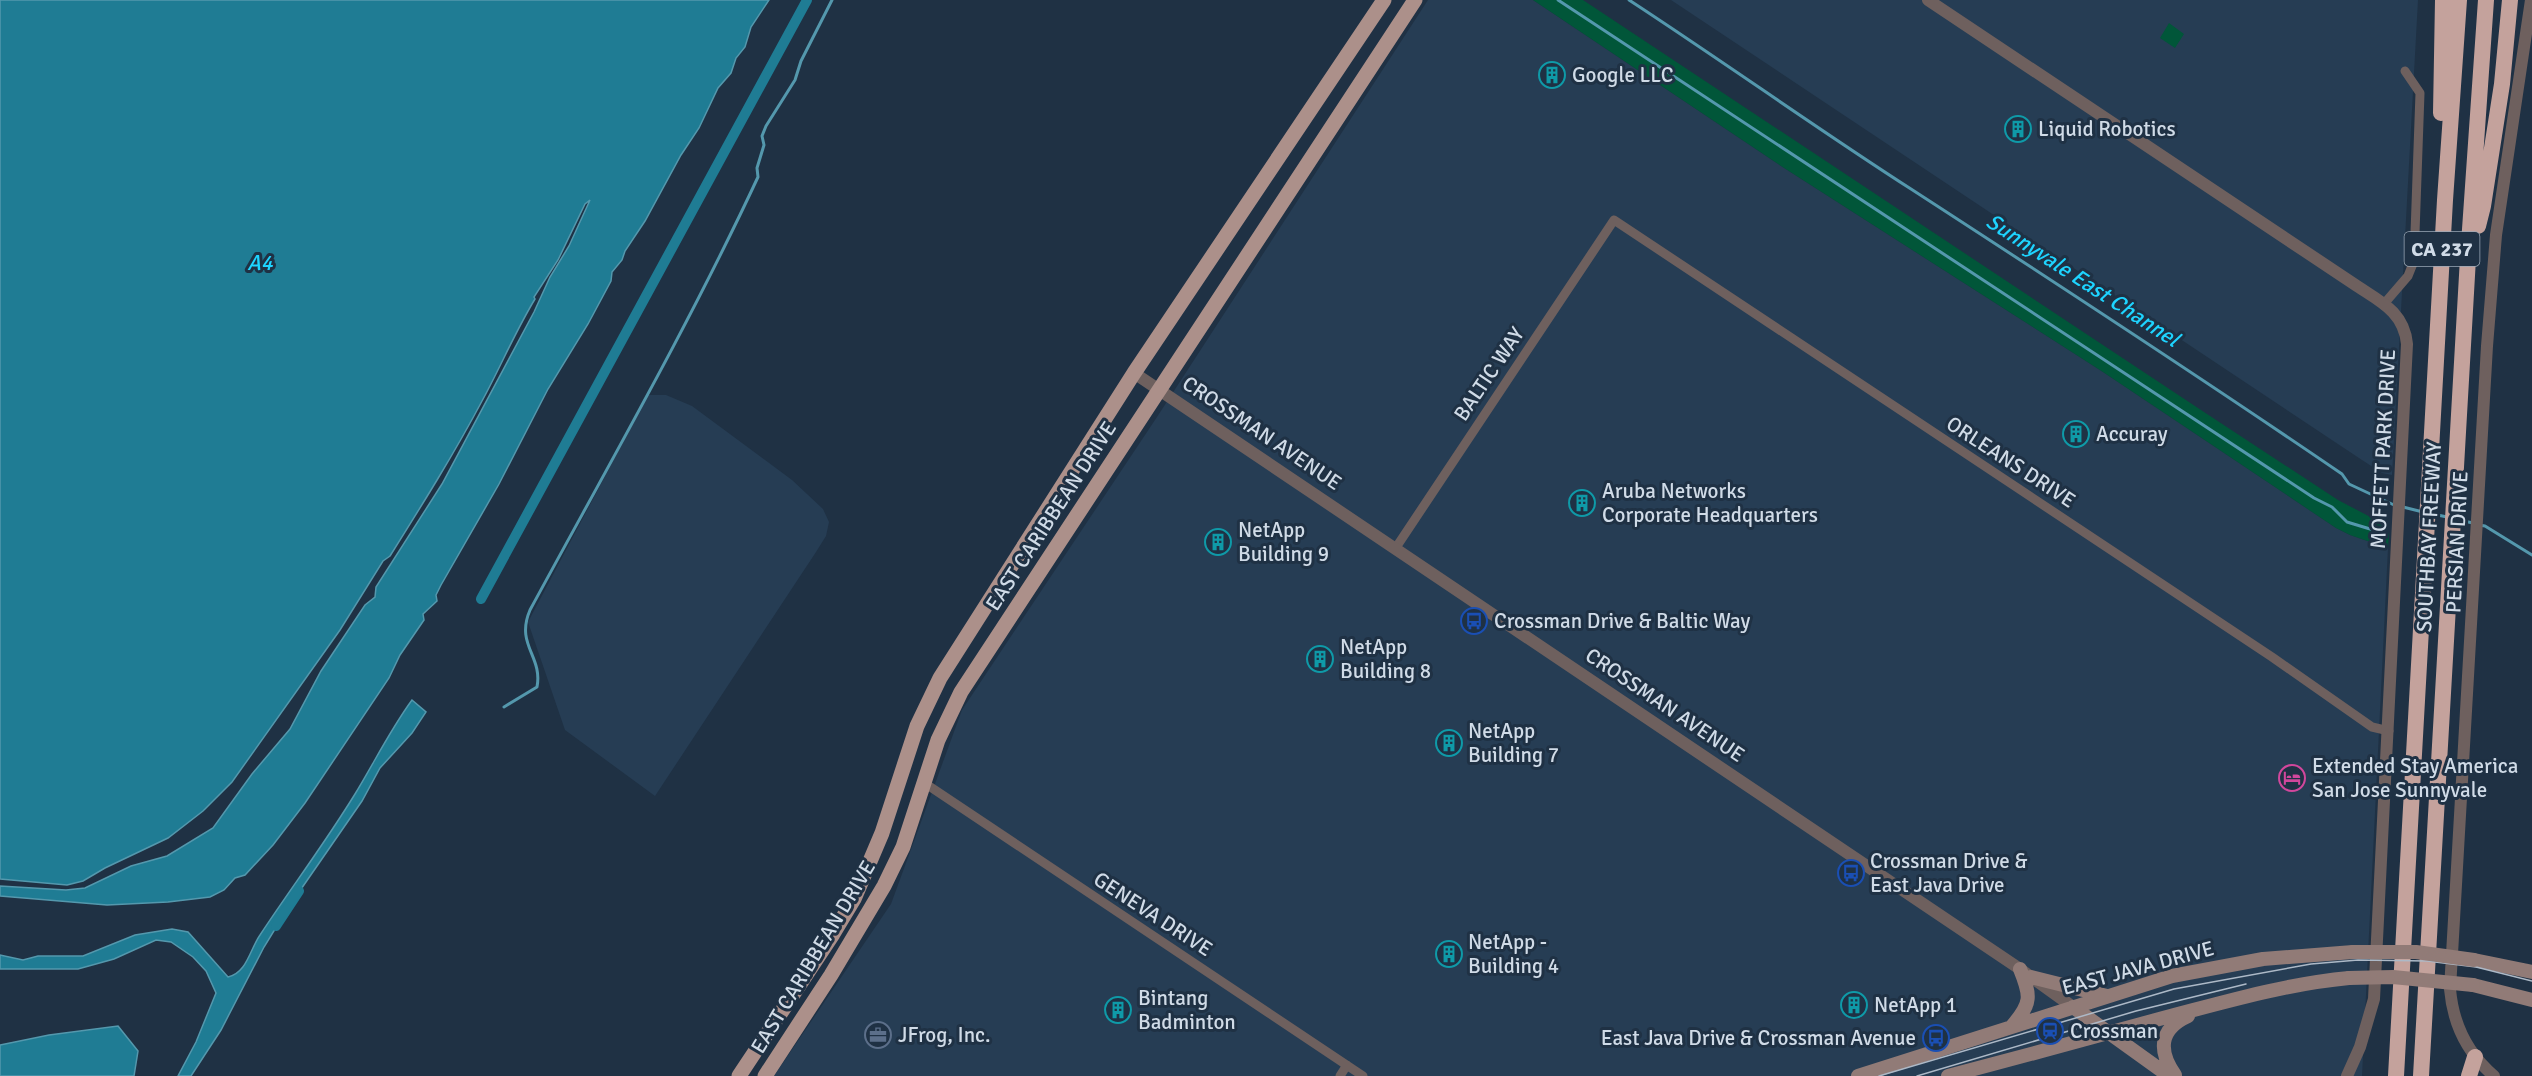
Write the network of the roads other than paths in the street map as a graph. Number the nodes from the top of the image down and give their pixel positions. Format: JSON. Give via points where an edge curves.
{"nodes":[{"id":1,"x":1384,"y":0,"type":"edge"},
{"id":2,"x":1416,"y":0,"type":"edge"},
{"id":3,"x":1928,"y":0,"type":"edge"},
{"id":4,"x":2443,"y":0,"type":"edge"},
{"id":5,"x":2459,"y":0,"type":"edge"},
{"id":6,"x":2486,"y":0,"type":"edge"},
{"id":7,"x":2510,"y":0,"type":"edge"},
{"id":8,"x":2531,"y":0,"type":"edge"},
{"id":9,"x":2405,"y":71,"type":"dead end"},
{"id":10,"x":2445,"y":200,"type":"junction"},
{"id":11,"x":1614,"y":220,"type":"joint"},
{"id":12,"x":2468,"y":258,"type":"junction"},
{"id":13,"x":2383,"y":304,"type":"junction"},
{"id":14,"x":1134,"y":373,"type":"junction"},
{"id":15,"x":1160,"y":390,"type":"junction"},
{"id":16,"x":1395,"y":549,"type":"junction"},
{"id":17,"x":2389,"y":731,"type":"junction"},
{"id":18,"x":923,"y":782,"type":"junction"},
{"id":19,"x":2532,"y":972,"type":"edge"},
{"id":20,"x":2025,"y":973,"type":"junction"},
{"id":21,"x":2107,"y":996,"type":"junction"},
{"id":22,"x":2532,"y":1000,"type":"edge"},
{"id":23,"x":2218,"y":1002,"type":"junction"},
{"id":24,"x":2073,"y":1007,"type":"junction"},
{"id":25,"x":2011,"y":1027,"type":"junction"},
{"id":26,"x":2110,"y":1033,"type":"junction"},
{"id":27,"x":2475,"y":1058,"type":"junction"},
{"id":28,"x":1347,"y":1065,"type":"junction"},
{"id":29,"x":739,"y":1076,"type":"edge"},
{"id":30,"x":765,"y":1076,"type":"edge"},
{"id":31,"x":1340,"y":1076,"type":"edge"},
{"id":32,"x":1363,"y":1076,"type":"edge"},
{"id":33,"x":1858,"y":1076,"type":"edge"},
{"id":34,"x":1948,"y":1076,"type":"edge"},
{"id":35,"x":2169,"y":1076,"type":"edge"},
{"id":36,"x":2176,"y":1076,"type":"edge"},
{"id":37,"x":2347,"y":1076,"type":"edge"},
{"id":38,"x":2396,"y":1076,"type":"edge"},
{"id":39,"x":2421,"y":1076,"type":"edge"},
{"id":40,"x":2469,"y":1076,"type":"edge"},
{"id":41,"x":2494,"y":1076,"type":"edge"}],
"edges":[{"from":1,"to":14,"type":"main road","name":"EAST CARIBBEAN DRIVE"},
{"from":2,"to":15,"type":"main road","name":"EAST CARIBBEAN DRIVE"},
{"from":3,"to":13,"type":"street","name":"MOFFETT PARK DRIVE"},
{"from":4,"to":10,"type":"highway","via":[[2441,114]]},
{"from":5,"to":10,"type":"highway","name":"SOUTHBAY FREEWAY","number":"CA 237"},
{"from":6,"to":12,"type":"highway","name":"SOUTHBAY FREEWAY","number":"CA 237"},
{"from":7,"to":12,"type":"highway","via":[[2483,206]]},
{"from":8,"to":27,"type":"street","name":"PERSIAN DRIVE","via":[[2496,235],[2450,989],[2457,1024]]},
{"from":9,"to":13,"type":"street","via":[[2420,93],[2414,261],[2408,276]]},
{"from":10,"to":38,"type":"highway","name":"SOUTHBAY FREEWAY","number":"CA 237"},
{"from":11,"to":16,"type":"street","name":"BALTIC WAY"},
{"from":11,"to":17,"type":"street","name":"ORLEANS DRIVE","via":[[2372,727]]},
{"from":12,"to":39,"type":"highway","name":"SOUTHBAY FREEWAY","number":"CA 237"},
{"from":13,"to":17,"type":"street","name":"MOFFETT PARK DRIVE","via":[[2403,324],[2407,344]]},
{"from":14,"to":15,"type":"street","name":"CROSSMAN AVENUE"},
{"from":14,"to":29,"type":"main road","name":"EAST CARIBBEAN DRIVE","via":[[940,678],[916,726],[882,833],[854,899]]},
{"from":15,"to":16,"type":"street","name":"CROSSMAN AVENUE"},
{"from":15,"to":18,"type":"main road","name":"EAST CARIBBEAN DRIVE","via":[[961,692]]},
{"from":16,"to":20,"type":"street","name":"CROSSMAN AVENUE"},
{"from":17,"to":37,"type":"street","name":"MOFFETT PARK DRIVE","via":[[2374,999]]},
{"from":18,"to":28,"type":"street","name":"GENEVA DRIVE"},
{"from":18,"to":30,"type":"main road","name":"EAST CARIBBEAN DRIVE","via":[[903,847],[879,896]]},
{"from":19,"to":21,"type":"main road","name":"EAST JAVA DRIVE","bridge":true,"via":[[2416,952],[2353,952],[2263,959],[2172,976]]},
{"from":20,"to":21,"type":"main road"},
{"from":20,"to":24,"type":"street","name":"CROSSMAN AVENUE"},
{"from":20,"to":25,"type":"main road","via":[[2028,1003]]},
{"from":21,"to":24,"type":"main road","name":"EAST JAVA DRIVE"},
{"from":22,"to":23,"type":"main road","bridge":true,"via":[[2473,985],[2393,977],[2296,984]]},
{"from":23,"to":26,"type":"main road"},
{"from":23,"to":36,"type":"main road","via":[[2179,1020],[2167,1035],[2163,1055]]},
{"from":24,"to":25,"type":"main road","name":"EAST JAVA DRIVE"},
{"from":24,"to":26,"type":"main road","name":"CROSSMAN AVENUE"},
{"from":25,"to":33,"type":"main road","name":"EAST JAVA DRIVE"},
{"from":26,"to":34,"type":"main road"},
{"from":26,"to":35,"type":"main road","name":"CROSSMAN AVENUE"},
{"from":27,"to":40,"type":"highway"},
{"from":27,"to":41,"type":"street","name":"PERSIAN DRIVE"},
{"from":28,"to":31,"type":"street"},
{"from":28,"to":32,"type":"street","name":"GENEVA DRIVE"}]}
